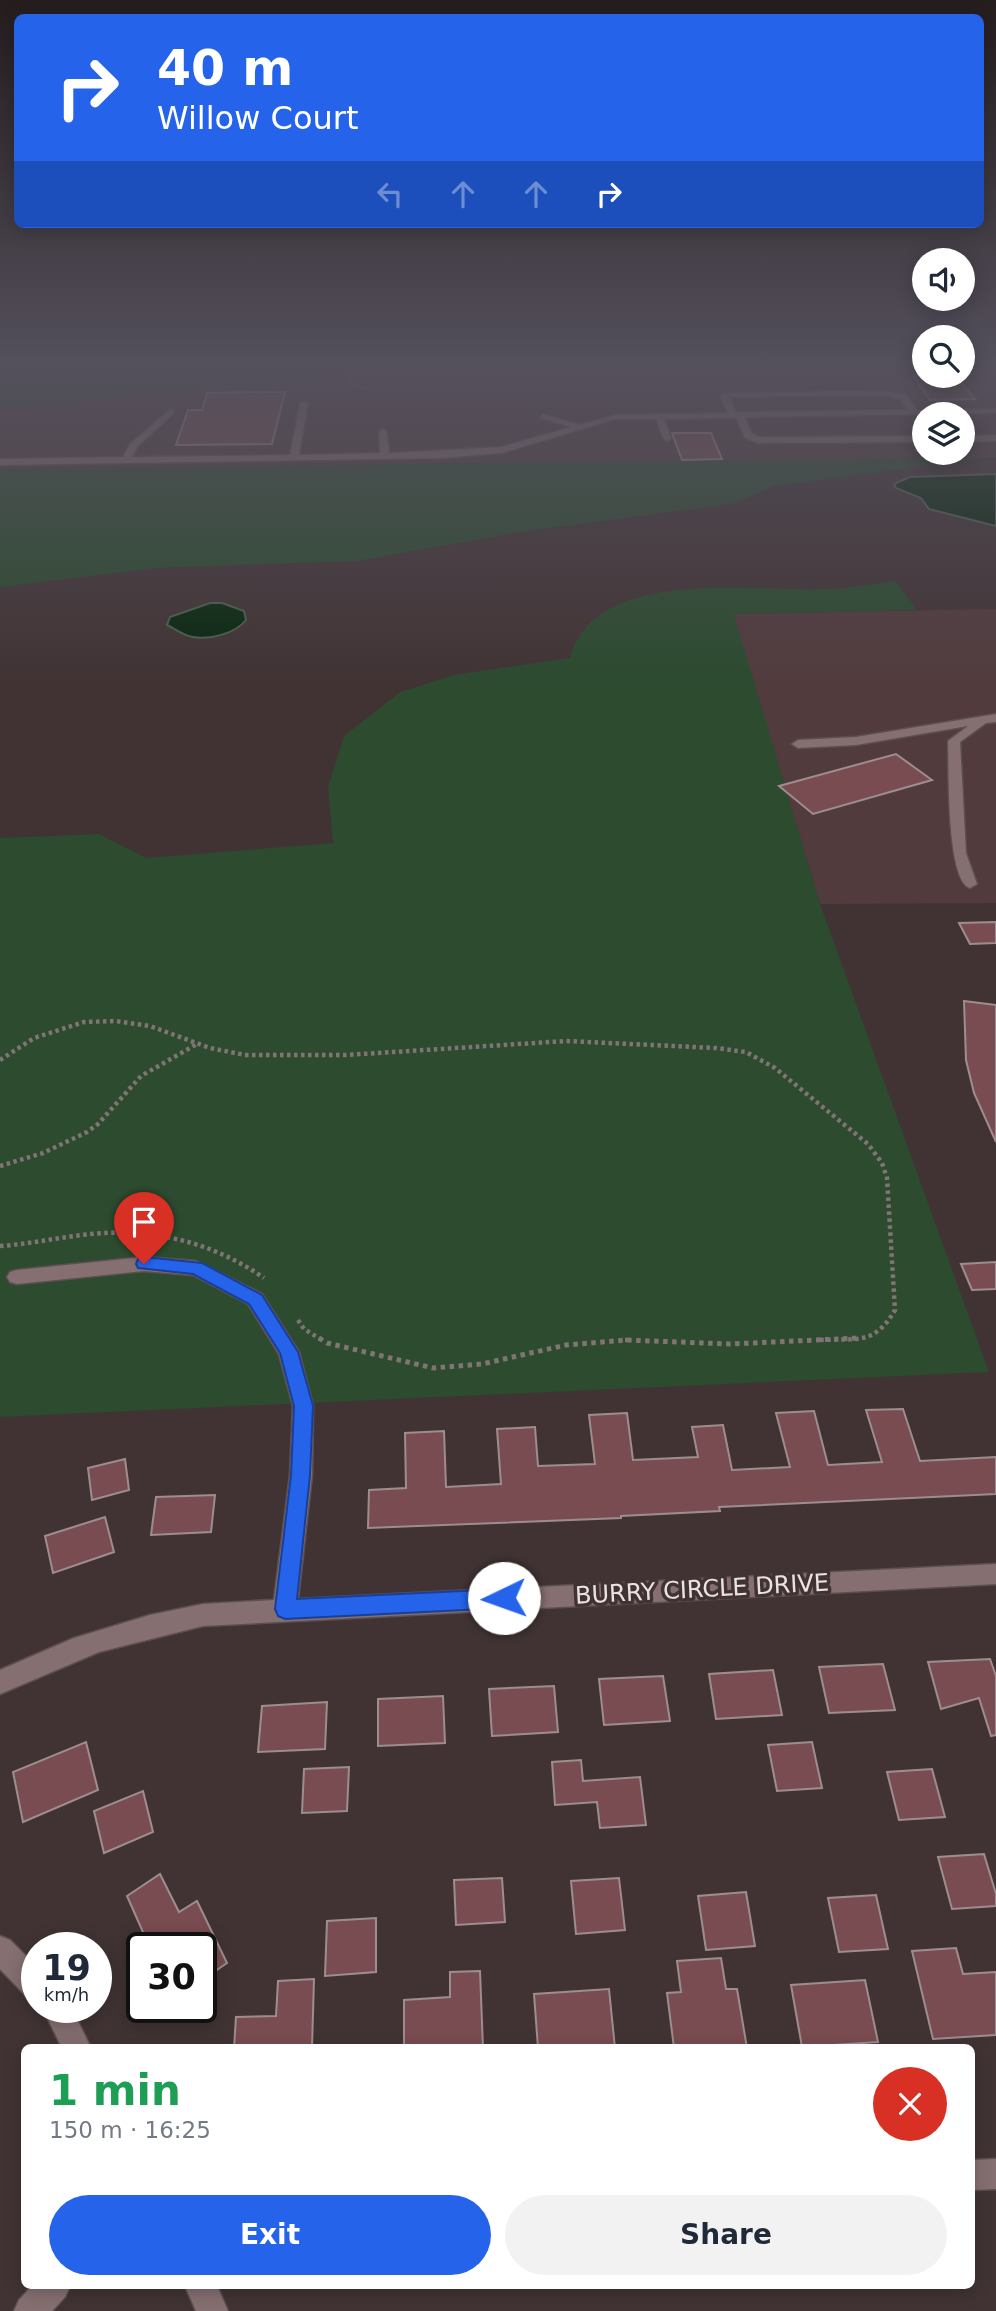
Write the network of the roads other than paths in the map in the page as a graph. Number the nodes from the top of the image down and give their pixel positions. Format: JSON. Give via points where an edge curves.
{"nodes":[{"id":1,"x":992,"y":718,"type":"edge"},
{"id":2,"x":996,"y":732,"type":"edge"},
{"id":3,"x":797,"y":744,"type":"dead end"},
{"id":4,"x":970,"y":884,"type":"dead end"},
{"id":5,"x":17,"y":1277,"type":"dead end"},
{"id":6,"x":996,"y":1574,"type":"edge"},
{"id":7,"x":285,"y":1609,"type":"junction"},
{"id":8,"x":0,"y":1682,"type":"edge"},
{"id":9,"x":0,"y":1950,"type":"edge"},
{"id":10,"x":21,"y":1971,"type":"edge"},
{"id":11,"x":64,"y":2023,"type":"edge"},
{"id":12,"x":75,"y":2044,"type":"edge"},
{"id":13,"x":996,"y":2174,"type":"edge"},
{"id":14,"x":975,"y":2175,"type":"edge"},
{"id":15,"x":51,"y":2289,"type":"edge"},
{"id":16,"x":202,"y":2289,"type":"edge"},
{"id":17,"x":30,"y":2311,"type":"edge"},
{"id":18,"x":212,"y":2311,"type":"edge"}],
"edges":[{"from":1,"to":2,"type":"street"},
{"from":1,"to":3,"type":"street","via":[[856,740]]},
{"from":1,"to":4,"type":"street","via":[[954,741],[959,853]]},
{"from":5,"to":7,"type":"street","via":[[144,1264],[196,1268],[255,1299],[289,1352],[303,1406]]},
{"from":6,"to":7,"type":"street","name":"BURRY CIRCLE DRIVE"},
{"from":7,"to":8,"type":"street","name":"BURRY CIRCLE DRIVE","via":[[171,1621],[61,1653]]},
{"from":9,"to":10,"type":"street"},
{"from":11,"to":12,"type":"street"},
{"from":13,"to":14,"type":"street"},
{"from":15,"to":17,"type":"street"},
{"from":16,"to":18,"type":"street"}]}
